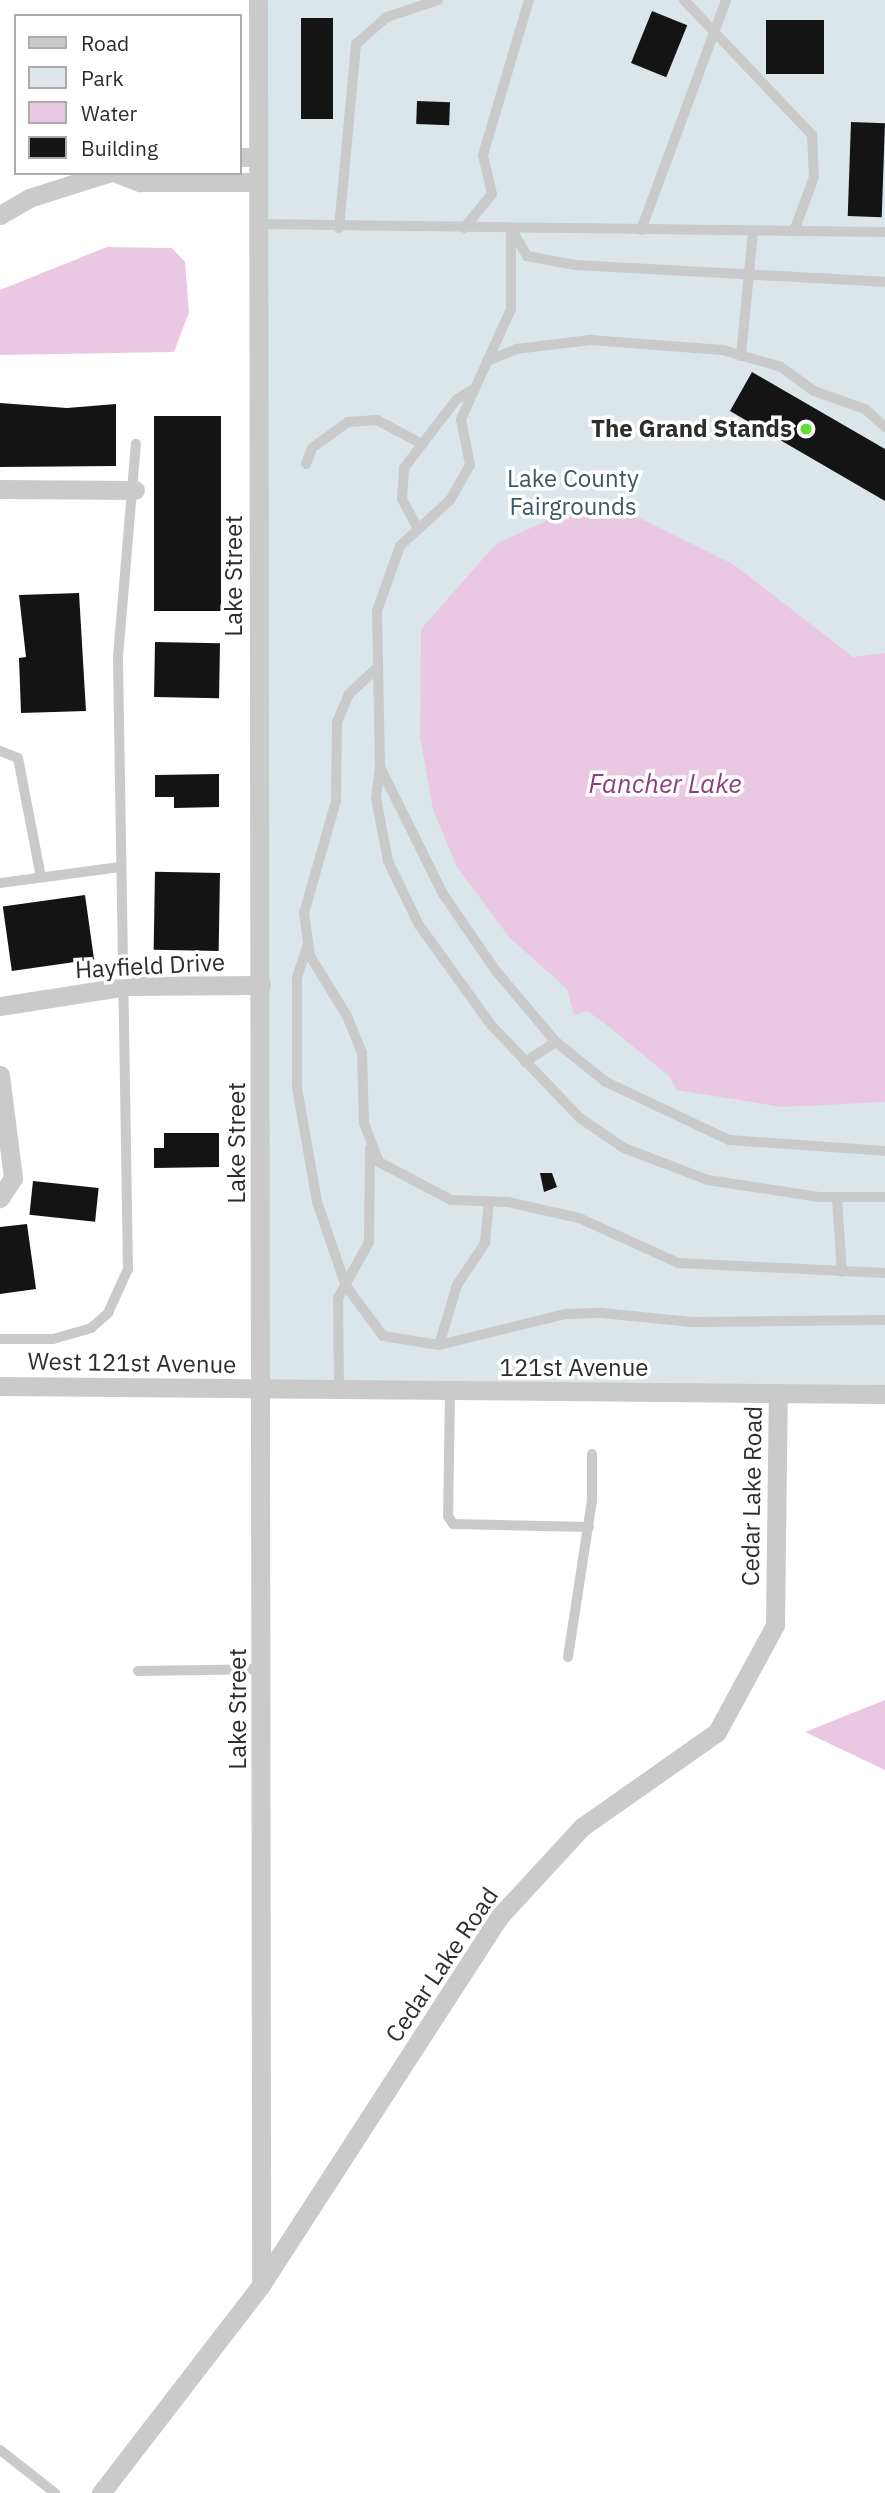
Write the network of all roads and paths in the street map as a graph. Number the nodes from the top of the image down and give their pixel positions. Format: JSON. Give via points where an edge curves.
{"nodes":[{"id":1,"x":258,"y":0,"type":"edge"},
{"id":2,"x":438,"y":0,"type":"edge"},
{"id":3,"x":529,"y":0,"type":"edge"},
{"id":4,"x":684,"y":0,"type":"edge"},
{"id":5,"x":726,"y":0,"type":"edge"},
{"id":6,"x":713,"y":31,"type":"junction"},
{"id":7,"x":249,"y":157,"type":"edge"},
{"id":8,"x":102,"y":175,"type":"edge"},
{"id":9,"x":122,"y":175,"type":"edge"},
{"id":10,"x":257,"y":182,"type":"junction"},
{"id":11,"x":0,"y":215,"type":"edge"},
{"id":12,"x":257,"y":224,"type":"junction"},
{"id":13,"x":464,"y":228,"type":"junction"},
{"id":14,"x":339,"y":229,"type":"junction"},
{"id":15,"x":512,"y":229,"type":"junction"},
{"id":16,"x":641,"y":230,"type":"junction"},
{"id":17,"x":753,"y":231,"type":"junction"},
{"id":18,"x":794,"y":231,"type":"junction"},
{"id":19,"x":885,"y":232,"type":"edge"},
{"id":20,"x":749,"y":274,"type":"junction"},
{"id":21,"x":885,"y":282,"type":"edge"},
{"id":22,"x":741,"y":356,"type":"junction"},
{"id":23,"x":487,"y":360,"type":"junction"},
{"id":24,"x":476,"y":387,"type":"junction"},
{"id":25,"x":885,"y":427,"type":"edge"},
{"id":26,"x":421,"y":443,"type":"junction"},
{"id":27,"x":136,"y":444,"type":"dead end"},
{"id":28,"x":306,"y":464,"type":"dead end"},
{"id":29,"x":0,"y":489,"type":"edge"},
{"id":30,"x":135,"y":490,"type":"junction"},
{"id":31,"x":418,"y":529,"type":"junction"},
{"id":32,"x":378,"y":667,"type":"junction"},
{"id":33,"x":0,"y":751,"type":"edge"},
{"id":34,"x":380,"y":767,"type":"junction"},
{"id":35,"x":120,"y":867,"type":"junction"},
{"id":36,"x":41,"y":877,"type":"junction"},
{"id":37,"x":0,"y":883,"type":"edge"},
{"id":38,"x":308,"y":943,"type":"junction"},
{"id":39,"x":261,"y":985,"type":"junction"},
{"id":40,"x":128,"y":986,"type":"junction"},
{"id":41,"x":0,"y":1006,"type":"edge"},
{"id":42,"x":556,"y":1042,"type":"junction"},
{"id":43,"x":525,"y":1062,"type":"junction"},
{"id":44,"x":0,"y":1074,"type":"edge"},
{"id":45,"x":370,"y":1140,"type":"junction"},
{"id":46,"x":885,"y":1151,"type":"edge"},
{"id":47,"x":885,"y":1197,"type":"edge"},
{"id":48,"x":0,"y":1198,"type":"edge"},
{"id":49,"x":836,"y":1199,"type":"junction"},
{"id":50,"x":489,"y":1201,"type":"junction"},
{"id":51,"x":842,"y":1272,"type":"junction"},
{"id":52,"x":885,"y":1273,"type":"edge"},
{"id":53,"x":346,"y":1286,"type":"junction"},
{"id":54,"x":885,"y":1320,"type":"edge"},
{"id":55,"x":0,"y":1339,"type":"edge"},
{"id":56,"x":439,"y":1345,"type":"junction"},
{"id":57,"x":0,"y":1386,"type":"edge"},
{"id":58,"x":264,"y":1389,"type":"junction"},
{"id":59,"x":339,"y":1390,"type":"junction"},
{"id":60,"x":450,"y":1392,"type":"junction"},
{"id":61,"x":778,"y":1393,"type":"junction"},
{"id":62,"x":885,"y":1394,"type":"edge"},
{"id":63,"x":592,"y":1454,"type":"dead end"},
{"id":64,"x":589,"y":1527,"type":"junction"},
{"id":65,"x":568,"y":1657,"type":"dead end"},
{"id":66,"x":263,"y":1668,"type":"junction"},
{"id":67,"x":138,"y":1671,"type":"dead end"},
{"id":68,"x":261,"y":2285,"type":"junction"},
{"id":69,"x":0,"y":2450,"type":"edge"},
{"id":70,"x":55,"y":2493,"type":"edge"},
{"id":71,"x":101,"y":2493,"type":"edge"}],
"edges":[{"from":1,"to":7,"type":"street","name":"Lake Street"},
{"from":2,"to":14,"type":"lane","via":[[387,17],[356,44]]},
{"from":3,"to":13,"type":"lane","via":[[483,155],[492,194]]},
{"from":4,"to":6,"type":"lane"},
{"from":5,"to":6,"type":"lane"},
{"from":6,"to":16,"type":"lane"},
{"from":6,"to":18,"type":"lane","via":[[812,135],[814,177]]},
{"from":7,"to":10,"type":"street","name":"Lake Street"},
{"from":8,"to":11,"type":"street","via":[[29,198]]},
{"from":9,"to":10,"type":"street","via":[[141,182]]},
{"from":10,"to":12,"type":"street","name":"Lake Street"},
{"from":12,"to":14,"type":"lane"},
{"from":12,"to":39,"type":"street","name":"Lake Street"},
{"from":13,"to":14,"type":"lane"},
{"from":13,"to":15,"type":"lane"},
{"from":15,"to":16,"type":"lane"},
{"from":15,"to":20,"type":"lane","via":[[527,256],[575,265]]},
{"from":15,"to":23,"type":"lane","via":[[512,309]]},
{"from":16,"to":17,"type":"lane"},
{"from":17,"to":18,"type":"lane"},
{"from":17,"to":20,"type":"lane"},
{"from":18,"to":19,"type":"lane"},
{"from":20,"to":21,"type":"lane"},
{"from":20,"to":22,"type":"lane"},
{"from":22,"to":23,"type":"lane","via":[[590,340],[516,349]]},
{"from":22,"to":25,"type":"lane","via":[[781,367],[814,391],[865,409]]},
{"from":23,"to":24,"type":"lane"},
{"from":24,"to":26,"type":"lane"},
{"from":24,"to":31,"type":"lane","via":[[461,419],[470,465],[450,499]]},
{"from":26,"to":28,"type":"lane","via":[[377,420],[348,422],[312,448]]},
{"from":26,"to":31,"type":"lane","via":[[401,483]]},
{"from":27,"to":30,"type":"lane"},
{"from":29,"to":30,"type":"street"},
{"from":30,"to":35,"type":"lane","via":[[119,598]]},
{"from":31,"to":32,"type":"lane","via":[[400,546],[387,576],[377,611]]},
{"from":32,"to":34,"type":"lane"},
{"from":32,"to":38,"type":"lane","via":[[349,694],[337,722],[336,801],[304,914]]},
{"from":33,"to":36,"type":"lane","via":[[18,758]]},
{"from":34,"to":42,"type":"lane","via":[[443,894],[496,971]]},
{"from":34,"to":43,"type":"lane","via":[[381,829],[403,894],[466,994]]},
{"from":35,"to":36,"type":"lane"},
{"from":35,"to":40,"type":"lane"},
{"from":36,"to":37,"type":"lane"},
{"from":38,"to":45,"type":"lane","via":[[362,1054]]},
{"from":38,"to":53,"type":"lane","via":[[297,978],[297,1088],[317,1202]]},
{"from":39,"to":40,"type":"street","name":"Hayfield Drive"},
{"from":39,"to":58,"type":"street","name":"Lake Street"},
{"from":40,"to":41,"type":"street","name":"Hayfield Drive"},
{"from":40,"to":55,"type":"lane","via":[[128,1269],[120,1293],[108,1313],[72,1336]]},
{"from":42,"to":43,"type":"lane"},
{"from":42,"to":46,"type":"lane","via":[[644,1105],[729,1140]]},
{"from":43,"to":49,"type":"lane","via":[[580,1118],[659,1165],[708,1180]]},
{"from":44,"to":48,"type":"street","via":[[13,1178]]},
{"from":45,"to":50,"type":"lane","via":[[379,1163],[452,1200]]},
{"from":45,"to":53,"type":"lane","via":[[369,1242]]},
{"from":47,"to":49,"type":"lane"},
{"from":49,"to":51,"type":"lane"},
{"from":50,"to":51,"type":"lane","via":[[579,1218],[678,1263]]},
{"from":50,"to":56,"type":"lane","via":[[485,1242],[457,1285]]},
{"from":51,"to":52,"type":"lane"},
{"from":53,"to":56,"type":"lane","via":[[383,1336]]},
{"from":53,"to":59,"type":"lane","via":[[338,1298]]},
{"from":54,"to":56,"type":"lane","via":[[692,1322],[566,1314]]},
{"from":57,"to":58,"type":"street","name":"West 121st Avenue"},
{"from":58,"to":59,"type":"street","name":"121st Avenue"},
{"from":58,"to":66,"type":"street","name":"Lake Street"},
{"from":59,"to":60,"type":"street","name":"121st Avenue"},
{"from":60,"to":61,"type":"street","name":"121st Avenue"},
{"from":60,"to":64,"type":"lane","via":[[448,1516],[453,1524]]},
{"from":61,"to":62,"type":"street","name":"121st Avenue"},
{"from":61,"to":68,"type":"street","name":"Cedar Lake Road","via":[[775,1625],[717,1732],[582,1827],[498,1918]]},
{"from":63,"to":64,"type":"lane"},
{"from":64,"to":65,"type":"lane"},
{"from":66,"to":67,"type":"lane"},
{"from":66,"to":68,"type":"street","name":"Lake Street"},
{"from":68,"to":71,"type":"street","name":"Cedar Lake Road"},
{"from":69,"to":70,"type":"lane"}]}
